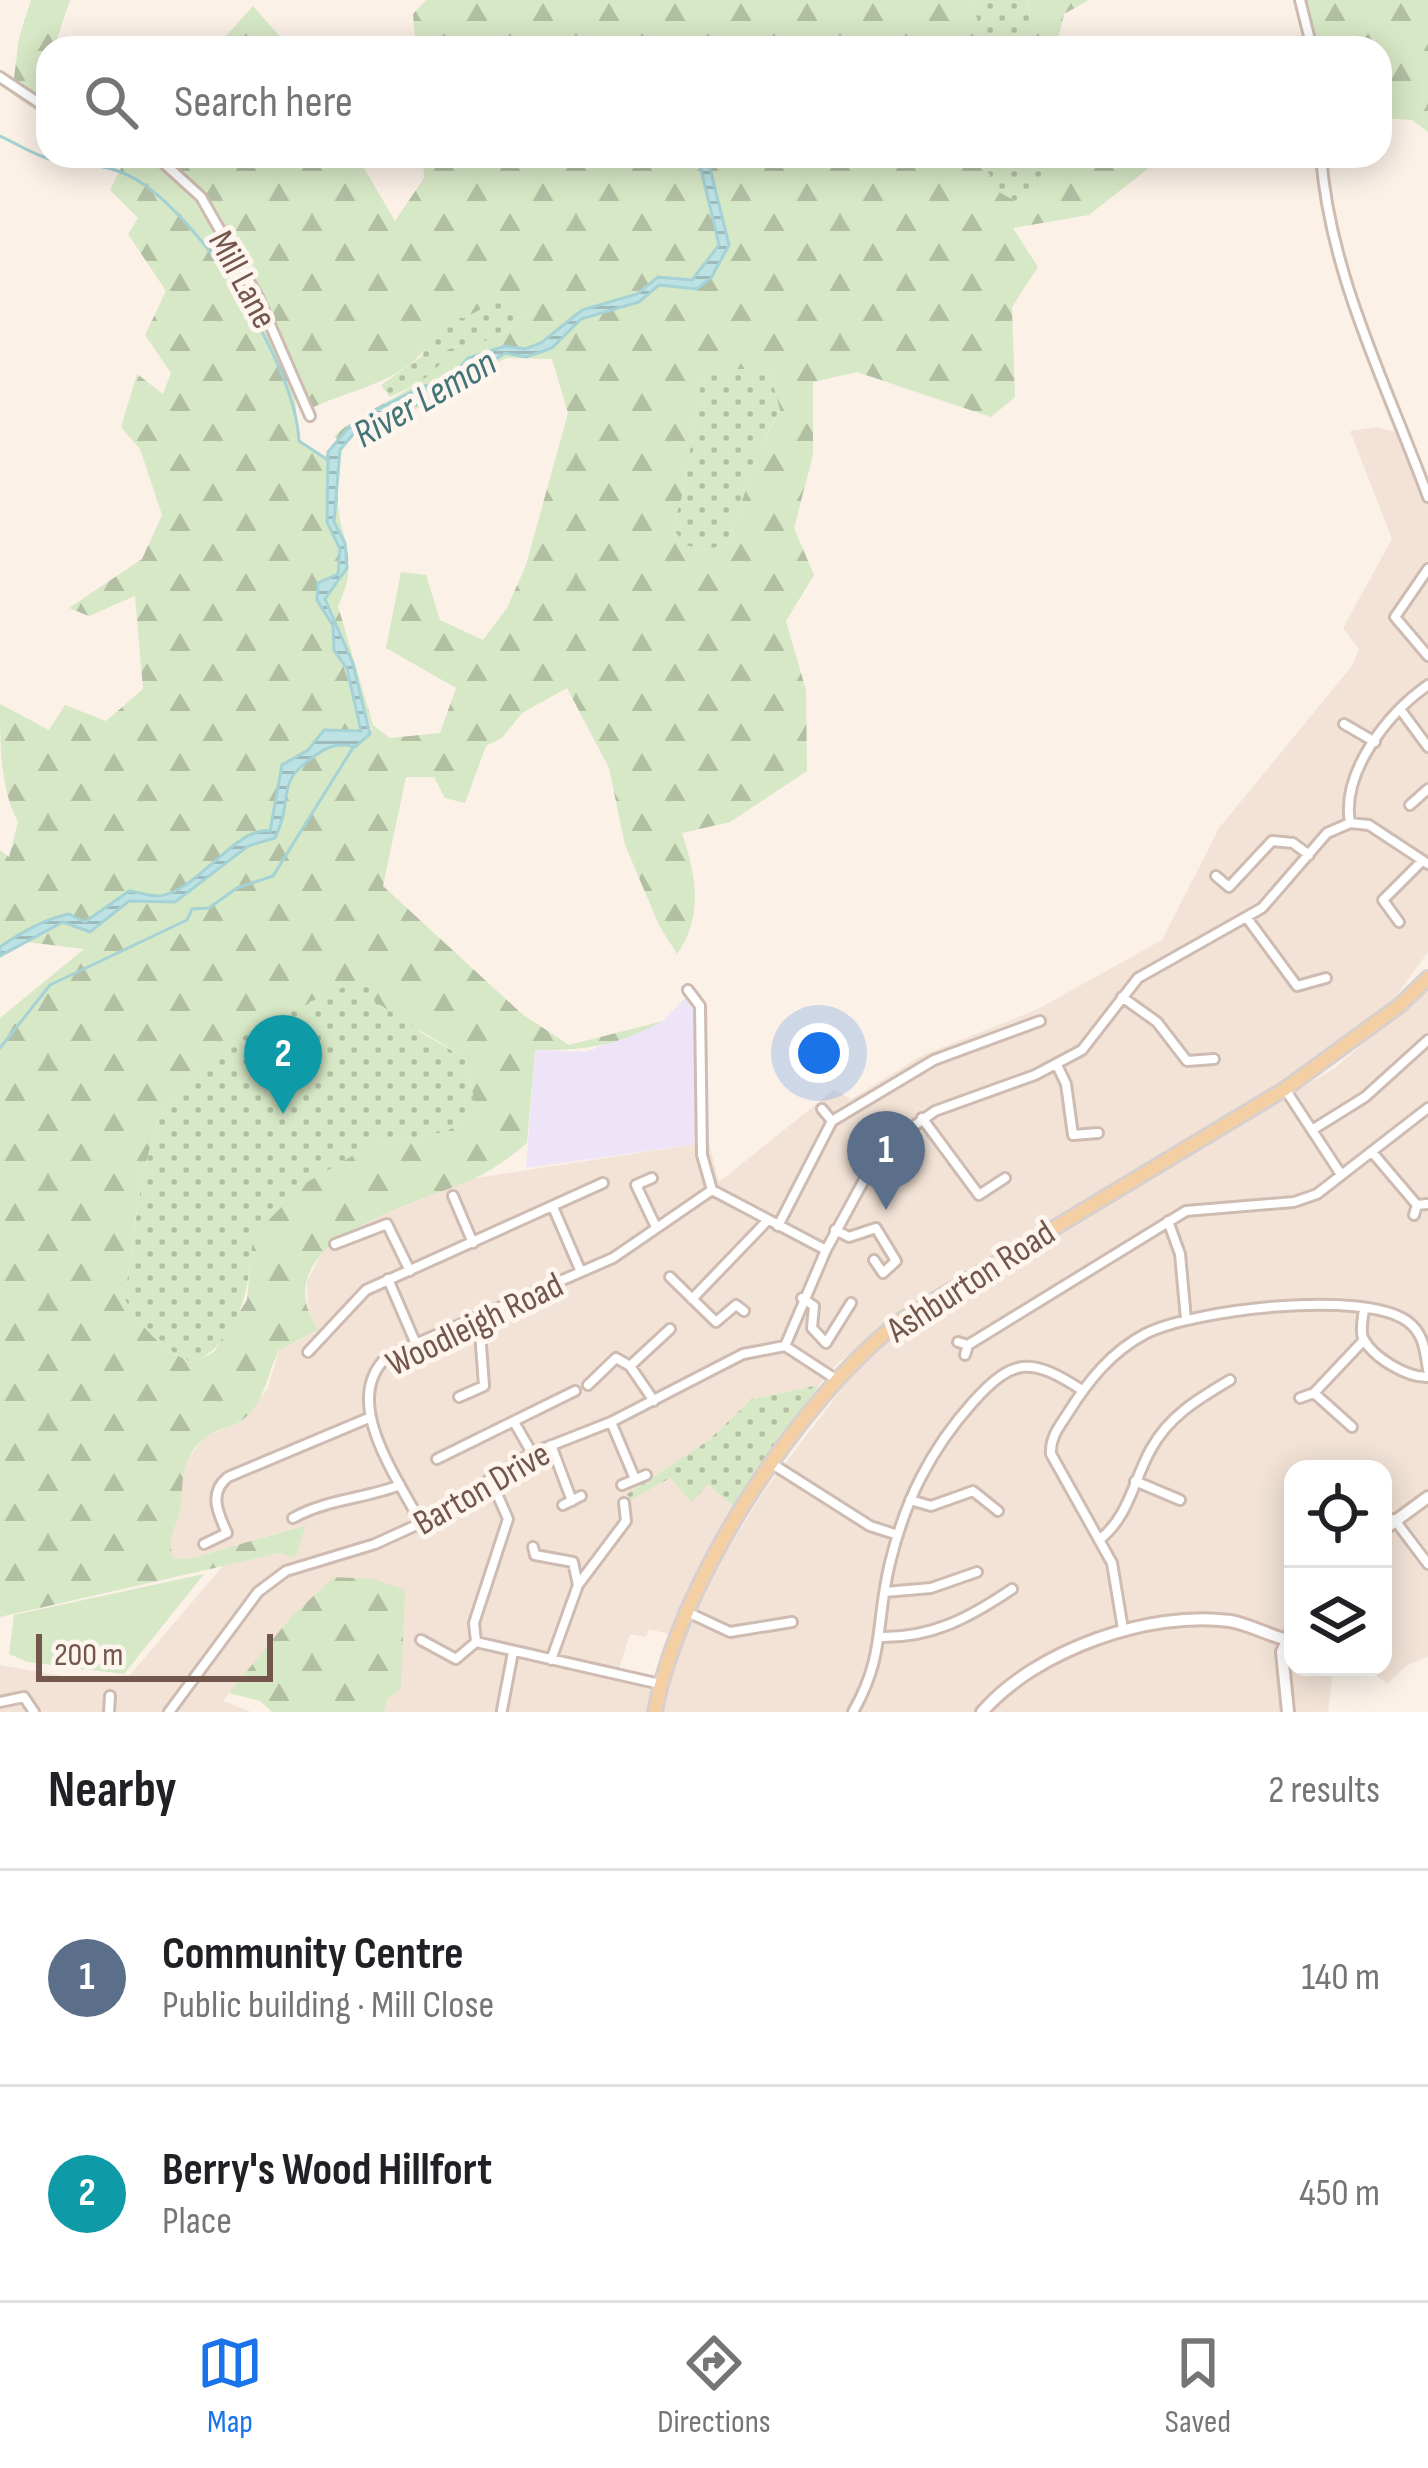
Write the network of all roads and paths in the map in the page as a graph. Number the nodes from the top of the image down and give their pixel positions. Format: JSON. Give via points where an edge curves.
{"nodes":[{"id":1,"x":1300,"y":0,"type":"edge"},
{"id":2,"x":1309,"y":36,"type":"edge"},
{"id":3,"x":0,"y":77,"type":"edge"},
{"id":4,"x":36,"y":101,"type":"edge"},
{"id":5,"x":170,"y":168,"type":"edge"},
{"id":6,"x":1323,"y":168,"type":"edge"},
{"id":7,"x":310,"y":416,"type":"dead end"},
{"id":8,"x":1428,"y":497,"type":"edge"},
{"id":9,"x":1428,"y":569,"type":"edge"},
{"id":10,"x":1428,"y":656,"type":"edge"},
{"id":11,"x":1428,"y":685,"type":"edge"},
{"id":12,"x":1400,"y":709,"type":"junction"},
{"id":13,"x":1344,"y":724,"type":"dead end"},
{"id":14,"x":1375,"y":742,"type":"junction"},
{"id":15,"x":1428,"y":747,"type":"edge"},
{"id":16,"x":1428,"y":789,"type":"edge"},
{"id":17,"x":1410,"y":805,"type":"dead end"},
{"id":18,"x":1350,"y":823,"type":"junction"},
{"id":19,"x":1309,"y":855,"type":"junction"},
{"id":20,"x":1425,"y":862,"type":"edge"},
{"id":21,"x":1216,"y":876,"type":"dead end"},
{"id":22,"x":1247,"y":918,"type":"junction"},
{"id":23,"x":1399,"y":922,"type":"dead end"},
{"id":24,"x":1326,"y":978,"type":"dead end"},
{"id":25,"x":1428,"y":978,"type":"edge"},
{"id":26,"x":688,"y":990,"type":"dead end"},
{"id":27,"x":1122,"y":997,"type":"junction"},
{"id":28,"x":1040,"y":1021,"type":"dead end"},
{"id":29,"x":1428,"y":1040,"type":"edge"},
{"id":30,"x":1214,"y":1059,"type":"dead end"},
{"id":31,"x":1057,"y":1065,"type":"junction"},
{"id":32,"x":1285,"y":1089,"type":"junction"},
{"id":33,"x":1428,"y":1108,"type":"edge"},
{"id":34,"x":822,"y":1109,"type":"dead end"},
{"id":35,"x":922,"y":1118,"type":"junction"},
{"id":36,"x":832,"y":1121,"type":"junction"},
{"id":37,"x":1312,"y":1130,"type":"junction"},
{"id":38,"x":1098,"y":1133,"type":"dead end"},
{"id":39,"x":1371,"y":1151,"type":"junction"},
{"id":40,"x":1340,"y":1173,"type":"junction"},
{"id":41,"x":652,"y":1178,"type":"dead end"},
{"id":42,"x":1005,"y":1178,"type":"dead end"},
{"id":43,"x":603,"y":1183,"type":"dead end"},
{"id":44,"x":712,"y":1190,"type":"junction"},
{"id":45,"x":452,"y":1196,"type":"dead end"},
{"id":46,"x":553,"y":1207,"type":"junction"},
{"id":47,"x":1420,"y":1208,"type":"edge"},
{"id":48,"x":767,"y":1221,"type":"junction"},
{"id":49,"x":1168,"y":1221,"type":"junction"},
{"id":50,"x":778,"y":1226,"type":"junction"},
{"id":51,"x":656,"y":1227,"type":"junction"},
{"id":52,"x":835,"y":1230,"type":"junction"},
{"id":53,"x":473,"y":1243,"type":"junction"},
{"id":54,"x":335,"y":1244,"type":"dead end"},
{"id":55,"x":826,"y":1250,"type":"junction"},
{"id":56,"x":874,"y":1260,"type":"dead end"},
{"id":57,"x":410,"y":1271,"type":"junction"},
{"id":58,"x":581,"y":1272,"type":"junction"},
{"id":59,"x":670,"y":1276,"type":"dead end"},
{"id":60,"x":388,"y":1280,"type":"junction"},
{"id":61,"x":802,"y":1298,"type":"junction"},
{"id":62,"x":692,"y":1299,"type":"junction"},
{"id":63,"x":851,"y":1303,"type":"dead end"},
{"id":64,"x":1364,"y":1310,"type":"junction"},
{"id":65,"x":744,"y":1311,"type":"dead end"},
{"id":66,"x":479,"y":1318,"type":"junction"},
{"id":67,"x":1186,"y":1318,"type":"junction"},
{"id":68,"x":670,"y":1329,"type":"dead end"},
{"id":69,"x":1364,"y":1340,"type":"junction"},
{"id":70,"x":416,"y":1344,"type":"junction"},
{"id":71,"x":1426,"y":1344,"type":"edge"},
{"id":72,"x":784,"y":1346,"type":"junction"},
{"id":73,"x":964,"y":1348,"type":"dead end"},
{"id":74,"x":308,"y":1352,"type":"dead end"},
{"id":75,"x":630,"y":1366,"type":"junction"},
{"id":76,"x":1428,"y":1374,"type":"edge"},
{"id":77,"x":1232,"y":1379,"type":"dead end"},
{"id":78,"x":837,"y":1380,"type":"junction"},
{"id":79,"x":1082,"y":1390,"type":"junction"},
{"id":80,"x":1314,"y":1393,"type":"junction"},
{"id":81,"x":459,"y":1396,"type":"dead end"},
{"id":82,"x":1300,"y":1398,"type":"dead end"},
{"id":83,"x":654,"y":1401,"type":"junction"},
{"id":84,"x":371,"y":1417,"type":"junction"},
{"id":85,"x":514,"y":1422,"type":"junction"},
{"id":86,"x":611,"y":1422,"type":"junction"},
{"id":87,"x":1352,"y":1426,"type":"dead end"},
{"id":88,"x":551,"y":1445,"type":"junction"},
{"id":89,"x":532,"y":1453,"type":"junction"},
{"id":90,"x":437,"y":1459,"type":"dead end"},
{"id":91,"x":774,"y":1466,"type":"junction"},
{"id":92,"x":646,"y":1475,"type":"dead end"},
{"id":93,"x":490,"y":1478,"type":"junction"},
{"id":94,"x":634,"y":1478,"type":"junction"},
{"id":95,"x":1135,"y":1481,"type":"junction"},
{"id":96,"x":400,"y":1485,"type":"junction"},
{"id":97,"x":622,"y":1485,"type":"dead end"},
{"id":98,"x":1428,"y":1497,"type":"edge"},
{"id":99,"x":572,"y":1500,"type":"dead end"},
{"id":100,"x":910,"y":1500,"type":"junction"},
{"id":101,"x":1181,"y":1501,"type":"dead end"},
{"id":102,"x":624,"y":1503,"type":"dead end"},
{"id":103,"x":998,"y":1512,"type":"dead end"},
{"id":104,"x":293,"y":1518,"type":"dead end"},
{"id":105,"x":1394,"y":1520,"type":"joint"},
{"id":106,"x":421,"y":1523,"type":"junction"},
{"id":107,"x":898,"y":1535,"type":"junction"},
{"id":108,"x":1099,"y":1540,"type":"junction"},
{"id":109,"x":204,"y":1544,"type":"dead end"},
{"id":110,"x":532,"y":1547,"type":"dead end"},
{"id":111,"x":595,"y":1558,"type":"junction"},
{"id":112,"x":573,"y":1562,"type":"junction"},
{"id":113,"x":1428,"y":1564,"type":"edge"},
{"id":114,"x":977,"y":1572,"type":"dead end"},
{"id":115,"x":578,"y":1585,"type":"junction"},
{"id":116,"x":1012,"y":1589,"type":"dead end"},
{"id":117,"x":884,"y":1592,"type":"junction"},
{"id":118,"x":685,"y":1611,"type":"junction"},
{"id":119,"x":792,"y":1622,"type":"dead end"},
{"id":120,"x":1123,"y":1629,"type":"junction"},
{"id":121,"x":880,"y":1637,"type":"junction"},
{"id":122,"x":1284,"y":1639,"type":"edge"},
{"id":123,"x":421,"y":1640,"type":"dead end"},
{"id":124,"x":476,"y":1642,"type":"junction"},
{"id":125,"x":513,"y":1652,"type":"junction"},
{"id":126,"x":551,"y":1660,"type":"junction"},
{"id":127,"x":1286,"y":1676,"type":"edge"},
{"id":128,"x":660,"y":1684,"type":"junction"},
{"id":129,"x":110,"y":1696,"type":"dead end"},
{"id":130,"x":0,"y":1702,"type":"edge"},
{"id":131,"x":502,"y":1710,"type":"edge"},
{"id":132,"x":34,"y":1712,"type":"edge"},
{"id":133,"x":109,"y":1712,"type":"edge"},
{"id":134,"x":170,"y":1712,"type":"edge"},
{"id":135,"x":655,"y":1712,"type":"edge"},
{"id":136,"x":853,"y":1712,"type":"edge"},
{"id":137,"x":982,"y":1712,"type":"edge"},
{"id":138,"x":1288,"y":1712,"type":"edge"}],
"edges":[{"from":1,"to":2,"type":"street"},
{"from":3,"to":4,"type":"street"},
{"from":5,"to":7,"type":"street","name":"Mill Lane","via":[[201,196],[258,297]]},
{"from":6,"to":8,"type":"street","via":[[1335,244],[1373,364]]},
{"from":9,"to":10,"type":"street","via":[[1395,617]]},
{"from":11,"to":12,"type":"street"},
{"from":12,"to":14,"type":"street"},
{"from":12,"to":15,"type":"street"},
{"from":13,"to":14,"type":"street"},
{"from":14,"to":18,"type":"street","via":[[1349,790]]},
{"from":16,"to":17,"type":"street"},
{"from":18,"to":19,"type":"street","via":[[1327,833]]},
{"from":18,"to":20,"type":"street","via":[[1378,830]]},
{"from":19,"to":21,"type":"street","via":[[1293,842],[1272,841],[1229,886]]},
{"from":19,"to":22,"type":"street"},
{"from":20,"to":23,"type":"street","via":[[1383,900]]},
{"from":22,"to":24,"type":"street","via":[[1297,986]]},
{"from":22,"to":27,"type":"street","via":[[1154,964]]},
{"from":25,"to":32,"type":"main road","name":"Ashburton Road"},
{"from":26,"to":44,"type":"street","via":[[700,1006],[702,1155]]},
{"from":27,"to":30,"type":"street","via":[[1157,1022],[1186,1061]]},
{"from":27,"to":31,"type":"street","via":[[1098,1035]]},
{"from":28,"to":36,"type":"street","via":[[934,1060]]},
{"from":29,"to":37,"type":"street","via":[[1366,1097]]},
{"from":31,"to":35,"type":"street"},
{"from":31,"to":38,"type":"street","via":[[1073,1135]]},
{"from":32,"to":37,"type":"street"},
{"from":32,"to":78,"type":"main road","name":"Ashburton Road","via":[[900,1321]]},
{"from":33,"to":39,"type":"street"},
{"from":34,"to":36,"type":"street"},
{"from":35,"to":42,"type":"street","via":[[979,1195]]},
{"from":35,"to":52,"type":"street","via":[[875,1163]]},
{"from":36,"to":50,"type":"street"},
{"from":37,"to":40,"type":"street"},
{"from":39,"to":40,"type":"street"},
{"from":39,"to":47,"type":"street"},
{"from":40,"to":49,"type":"street","via":[[1304,1200],[1202,1208]]},
{"from":41,"to":51,"type":"street","via":[[631,1184]]},
{"from":43,"to":46,"type":"street"},
{"from":44,"to":48,"type":"street"},
{"from":44,"to":51,"type":"street","name":"Woodleigh Road"},
{"from":45,"to":53,"type":"street"},
{"from":46,"to":53,"type":"street"},
{"from":46,"to":58,"type":"street"},
{"from":48,"to":50,"type":"street"},
{"from":48,"to":62,"type":"street"},
{"from":49,"to":67,"type":"street"},
{"from":49,"to":73,"type":"street"},
{"from":50,"to":55,"type":"street"},
{"from":51,"to":58,"type":"street","name":"Woodleigh Road"},
{"from":52,"to":55,"type":"street"},
{"from":52,"to":56,"type":"street","via":[[850,1237],[876,1228],[896,1261],[883,1273]]},
{"from":53,"to":57,"type":"street"},
{"from":54,"to":57,"type":"street","via":[[387,1224]]},
{"from":55,"to":61,"type":"street"},
{"from":57,"to":60,"type":"street"},
{"from":58,"to":66,"type":"street","name":"Woodleigh Road"},
{"from":59,"to":62,"type":"street"},
{"from":60,"to":70,"type":"street"},
{"from":60,"to":74,"type":"street","via":[[358,1296]]},
{"from":61,"to":63,"type":"street","via":[[814,1306],[812,1328],[826,1343]]},
{"from":61,"to":72,"type":"street"},
{"from":62,"to":65,"type":"street","via":[[716,1322],[736,1304]]},
{"from":64,"to":67,"type":"street"},
{"from":64,"to":69,"type":"street"},
{"from":64,"to":71,"type":"street","via":[[1411,1323]]},
{"from":66,"to":70,"type":"street","name":"Woodleigh Road"},
{"from":66,"to":81,"type":"street","via":[[484,1386]]},
{"from":67,"to":79,"type":"street","via":[[1123,1348]]},
{"from":68,"to":75,"type":"street"},
{"from":69,"to":76,"type":"street","via":[[1407,1375]]},
{"from":69,"to":80,"type":"street"},
{"from":70,"to":84,"type":"street","name":"Woodleigh Road","via":[[375,1367],[365,1394]]},
{"from":71,"to":76,"type":"street"},
{"from":72,"to":78,"type":"street"},
{"from":72,"to":83,"type":"street","name":"Barton Drive","via":[[742,1354]]},
{"from":75,"to":83,"type":"street"},
{"from":75,"to":85,"type":"street","via":[[611,1360],[584,1388]]},
{"from":77,"to":95,"type":"street","via":[[1179,1412]]},
{"from":78,"to":91,"type":"main road","name":"Ashburton Road"},
{"from":79,"to":100,"type":"street","via":[[1035,1365],[1004,1374],[945,1432]]},
{"from":79,"to":108,"type":"street","via":[[1051,1454]]},
{"from":80,"to":82,"type":"street"},
{"from":80,"to":87,"type":"street"},
{"from":83,"to":86,"type":"street","name":"Barton Drive"},
{"from":84,"to":96,"type":"street","name":"Woodleigh Road"},
{"from":84,"to":109,"type":"street","via":[[228,1477],[215,1504],[226,1533]]},
{"from":85,"to":89,"type":"street"},
{"from":85,"to":90,"type":"street"},
{"from":86,"to":88,"type":"street","name":"Barton Drive"},
{"from":86,"to":94,"type":"street"},
{"from":88,"to":89,"type":"street","name":"Barton Drive"},
{"from":88,"to":99,"type":"street"},
{"from":89,"to":93,"type":"street","name":"Barton Drive"},
{"from":91,"to":107,"type":"street"},
{"from":91,"to":118,"type":"main road","name":"Ashburton Road"},
{"from":92,"to":94,"type":"street"},
{"from":93,"to":106,"type":"street","name":"Barton Drive"},
{"from":93,"to":124,"type":"street","via":[[508,1519],[474,1623]]},
{"from":94,"to":97,"type":"street"},
{"from":95,"to":101,"type":"street"},
{"from":95,"to":108,"type":"street","via":[[1118,1524]]},
{"from":96,"to":104,"type":"street","via":[[318,1504]]},
{"from":96,"to":106,"type":"street","name":"Woodleigh Road"},
{"from":98,"to":105,"type":"street"},
{"from":100,"to":103,"type":"street","via":[[932,1506],[973,1491]]},
{"from":100,"to":107,"type":"street"},
{"from":102,"to":111,"type":"street","via":[[626,1521]]},
{"from":105,"to":113,"type":"street"},
{"from":106,"to":134,"type":"street","name":"Barton Drive","via":[[286,1571],[258,1592]]},
{"from":107,"to":117,"type":"street"},
{"from":108,"to":120,"type":"street","via":[[1116,1572]]},
{"from":110,"to":112,"type":"street","via":[[535,1555]]},
{"from":111,"to":112,"type":"street"},
{"from":111,"to":115,"type":"street"},
{"from":112,"to":115,"type":"street"},
{"from":114,"to":117,"type":"street"},
{"from":115,"to":126,"type":"street"},
{"from":116,"to":121,"type":"street","via":[[950,1627]]},
{"from":117,"to":121,"type":"street"},
{"from":118,"to":119,"type":"street","via":[[730,1632]]},
{"from":118,"to":128,"type":"main road","name":"Ashburton Road"},
{"from":120,"to":122,"type":"street","via":[[1218,1620]]},
{"from":120,"to":137,"type":"street","via":[[1058,1657]]},
{"from":121,"to":136,"type":"street","via":[[876,1666]]},
{"from":123,"to":124,"type":"street","via":[[456,1659]]},
{"from":124,"to":125,"type":"street"},
{"from":125,"to":126,"type":"street"},
{"from":125,"to":131,"type":"street"},
{"from":126,"to":128,"type":"street"},
{"from":127,"to":138,"type":"street"},
{"from":128,"to":135,"type":"main road","name":"Ashburton Road"},
{"from":129,"to":133,"type":"street"},
{"from":130,"to":132,"type":"street","via":[[24,1697]]}]}
